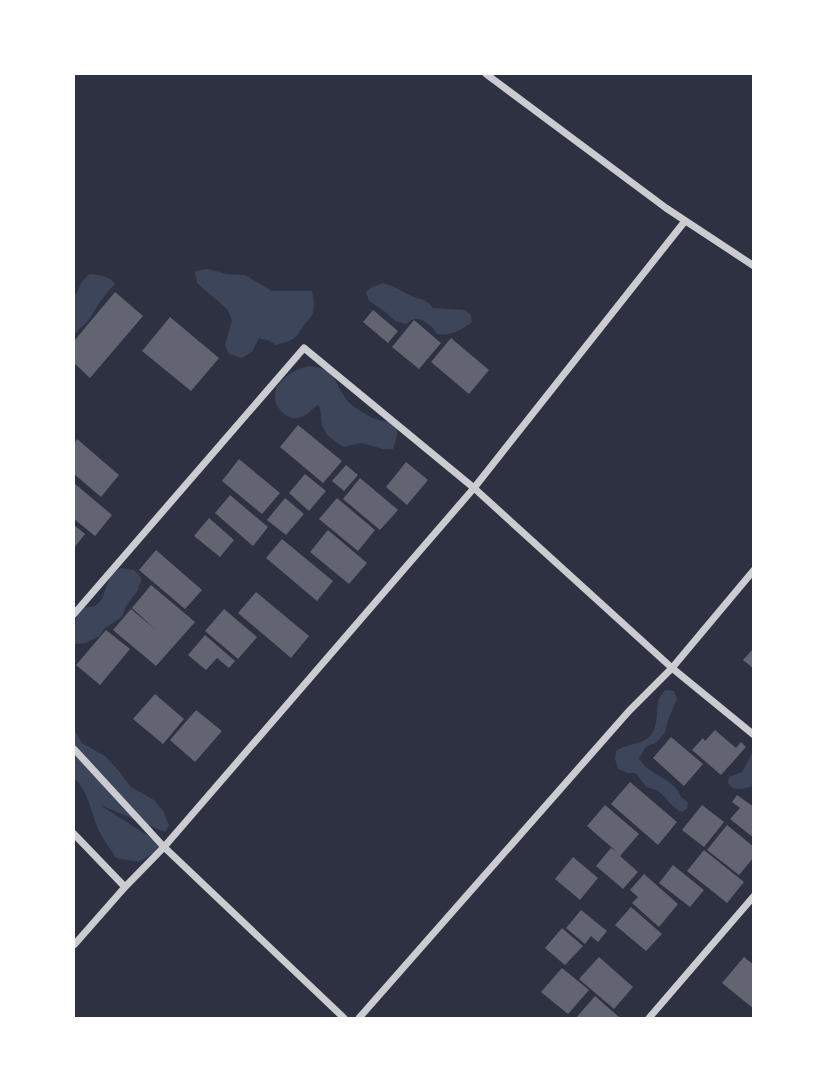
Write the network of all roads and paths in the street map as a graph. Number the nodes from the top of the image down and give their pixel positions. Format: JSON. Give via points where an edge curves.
{"nodes":[{"id":1,"x":486,"y":74,"type":"edge"},
{"id":2,"x":685,"y":221,"type":"junction"},
{"id":3,"x":754,"y":266,"type":"edge"},
{"id":4,"x":474,"y":488,"type":"junction"},
{"id":5,"x":754,"y":570,"type":"edge"},
{"id":6,"x":74,"y":614,"type":"edge"},
{"id":7,"x":672,"y":668,"type":"junction"},
{"id":8,"x":754,"y":735,"type":"edge"},
{"id":9,"x":74,"y":749,"type":"edge"},
{"id":10,"x":74,"y":834,"type":"edge"},
{"id":11,"x":164,"y":847,"type":"junction"},
{"id":12,"x":125,"y":887,"type":"junction"},
{"id":13,"x":754,"y":896,"type":"edge"},
{"id":14,"x":74,"y":945,"type":"edge"},
{"id":15,"x":344,"y":1018,"type":"edge"},
{"id":16,"x":359,"y":1018,"type":"edge"},
{"id":17,"x":649,"y":1018,"type":"edge"}],
"edges":[{"from":1,"to":2,"type":"street"},
{"from":2,"to":3,"type":"street"},
{"from":2,"to":4,"type":"street"},
{"from":4,"to":6,"type":"street","via":[[303,348]]},
{"from":4,"to":7,"type":"street"},
{"from":4,"to":11,"type":"street"},
{"from":5,"to":7,"type":"street"},
{"from":7,"to":8,"type":"street"},
{"from":7,"to":16,"type":"street"},
{"from":9,"to":11,"type":"street"},
{"from":10,"to":12,"type":"street"},
{"from":11,"to":12,"type":"street"},
{"from":11,"to":15,"type":"street"},
{"from":12,"to":14,"type":"street"},
{"from":13,"to":17,"type":"street"}]}
